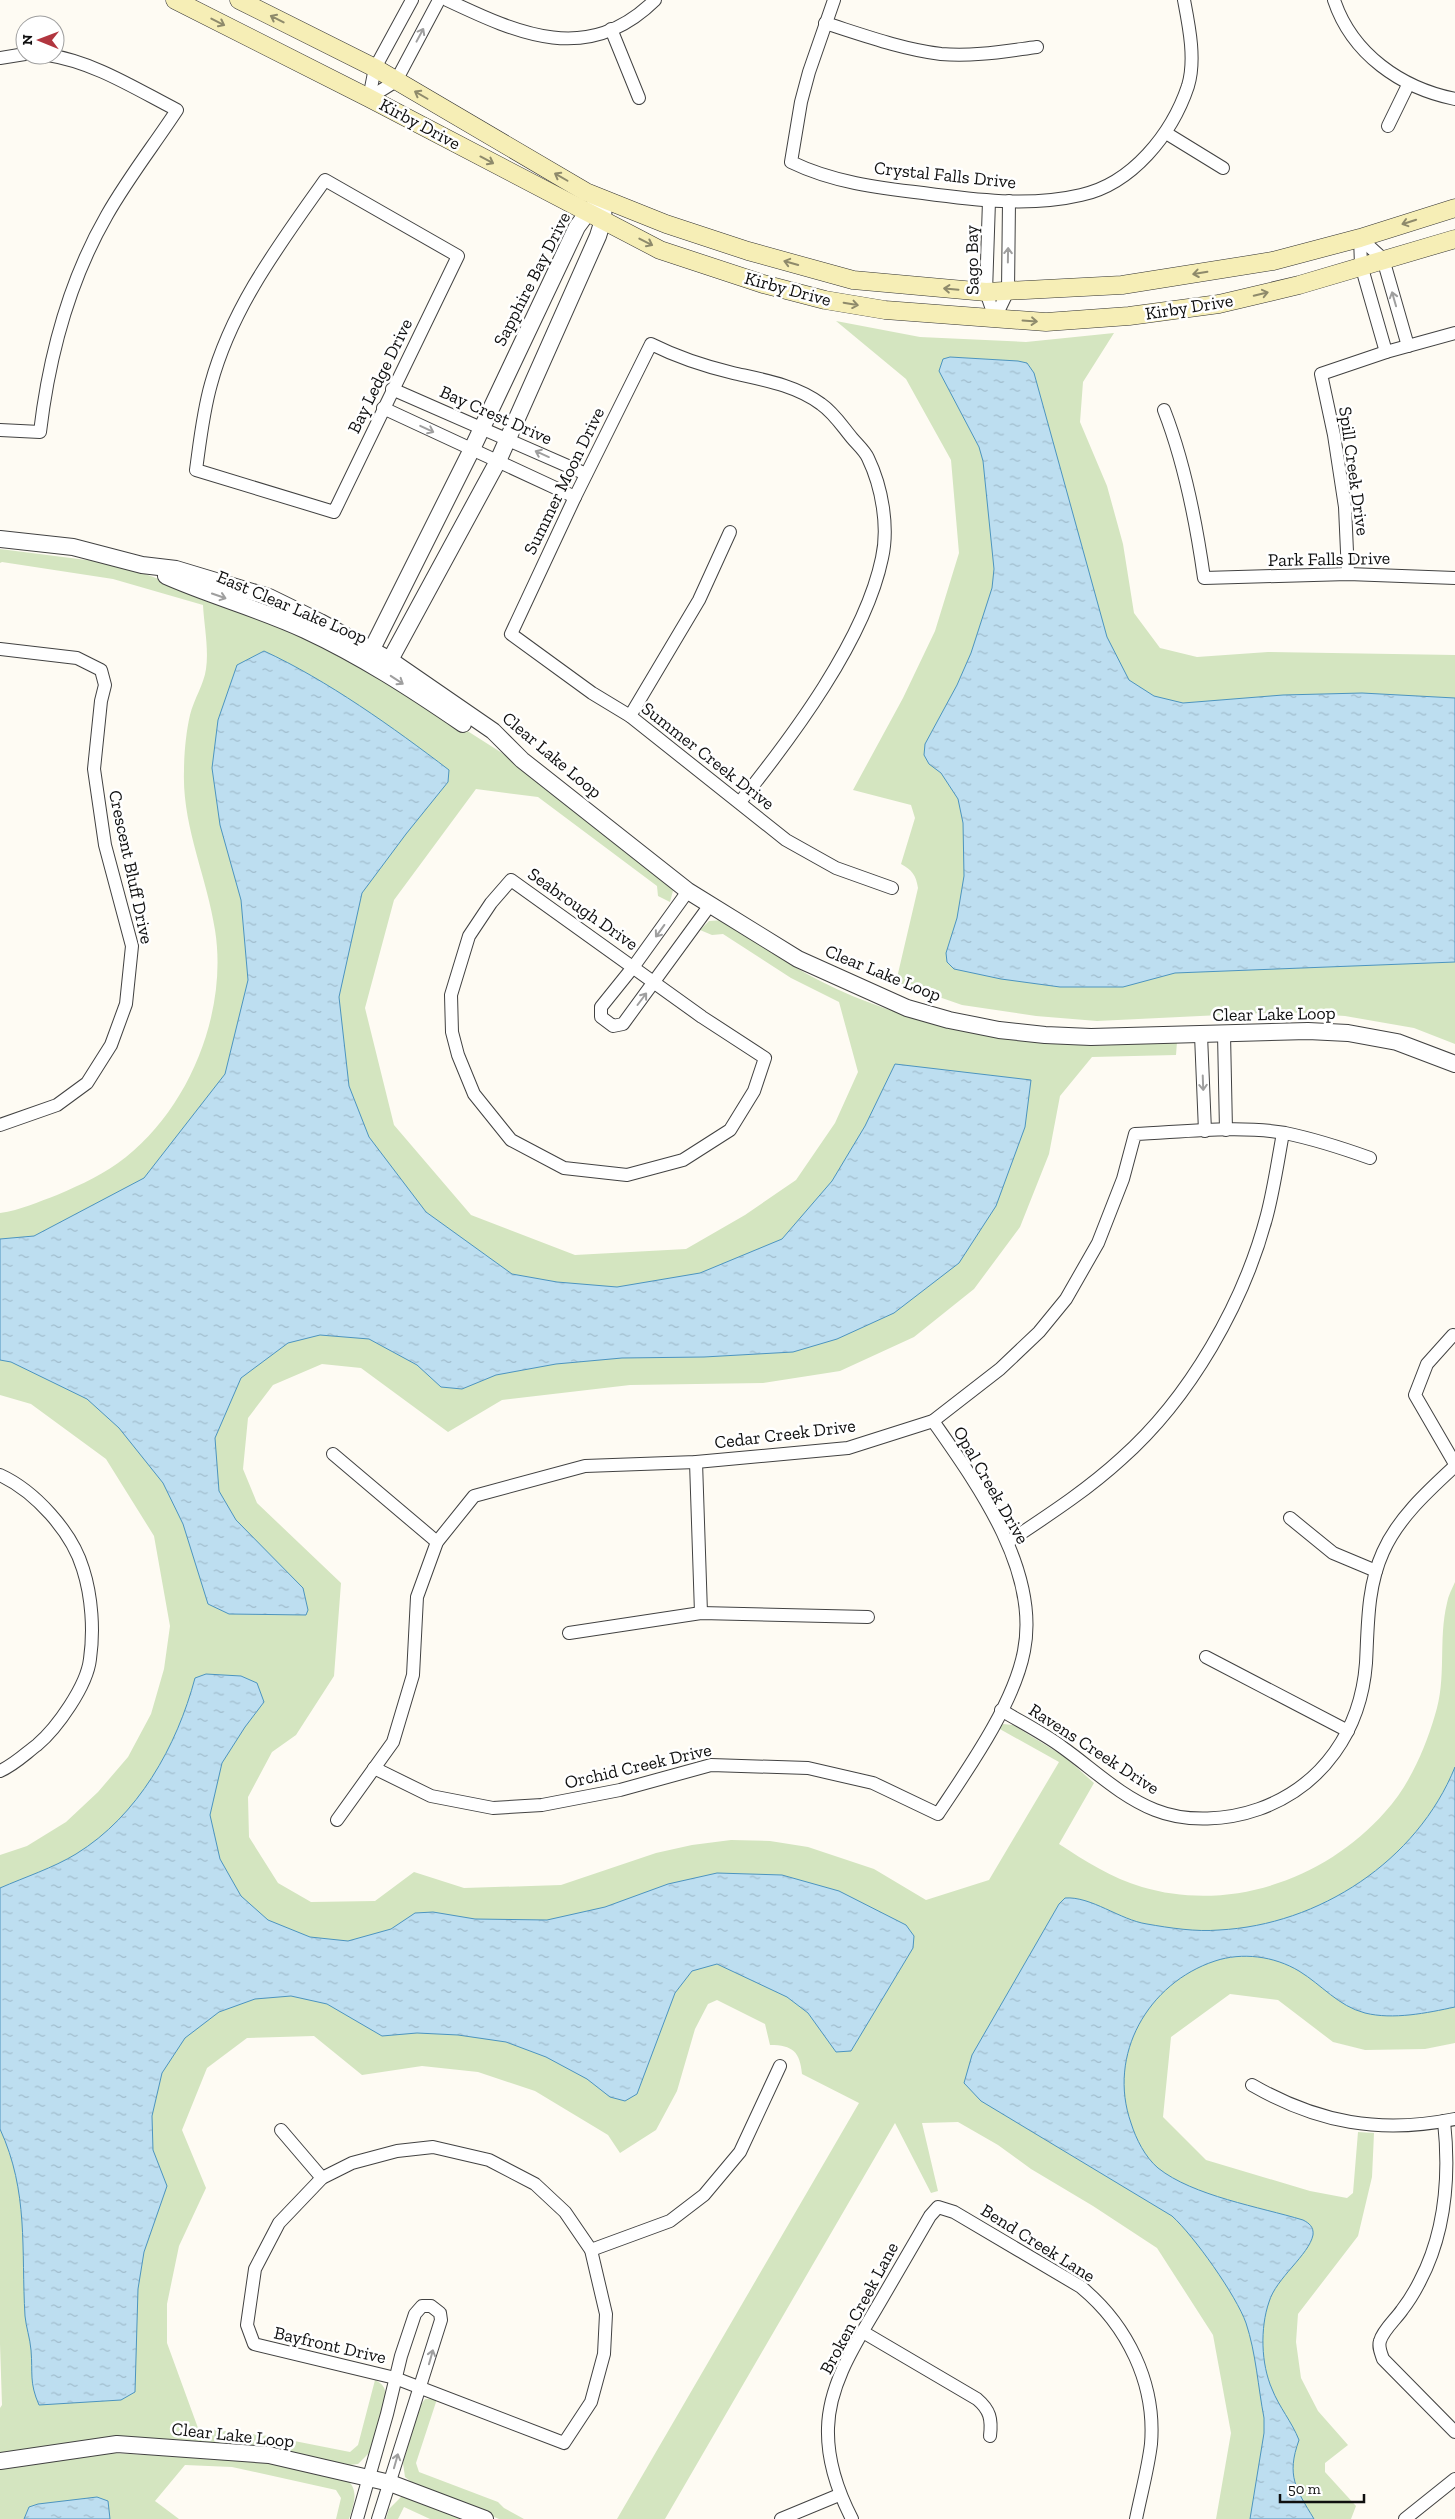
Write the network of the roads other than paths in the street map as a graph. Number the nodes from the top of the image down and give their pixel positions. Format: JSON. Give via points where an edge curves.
{"nodes":[{"id":1,"x":175,"y":0,"type":"edge"},
{"id":2,"x":239,"y":0,"type":"edge"},
{"id":3,"x":412,"y":0,"type":"edge"},
{"id":4,"x":439,"y":0,"type":"edge"},
{"id":5,"x":447,"y":0,"type":"edge"},
{"id":6,"x":655,"y":0,"type":"edge"},
{"id":7,"x":834,"y":0,"type":"edge"},
{"id":8,"x":1184,"y":0,"type":"edge"},
{"id":9,"x":1334,"y":0,"type":"edge"},
{"id":10,"x":825,"y":23,"type":"junction"},
{"id":11,"x":611,"y":29,"type":"junction"},
{"id":12,"x":1038,"y":47,"type":"dead end"},
{"id":13,"x":15,"y":56,"type":"edge"},
{"id":14,"x":0,"y":58,"type":"edge"},
{"id":15,"x":65,"y":59,"type":"edge"},
{"id":16,"x":375,"y":68,"type":"junction"},
{"id":17,"x":396,"y":81,"type":"junction"},
{"id":18,"x":1408,"y":85,"type":"junction"},
{"id":19,"x":370,"y":98,"type":"junction"},
{"id":20,"x":639,"y":98,"type":"dead end"},
{"id":21,"x":1455,"y":99,"type":"edge"},
{"id":22,"x":1388,"y":126,"type":"dead end"},
{"id":23,"x":1166,"y":133,"type":"junction"},
{"id":24,"x":1223,"y":168,"type":"dead end"},
{"id":25,"x":604,"y":200,"type":"junction"},
{"id":26,"x":989,"y":201,"type":"junction"},
{"id":27,"x":1010,"y":201,"type":"junction"},
{"id":28,"x":1455,"y":208,"type":"edge"},
{"id":29,"x":595,"y":216,"type":"junction"},
{"id":30,"x":1360,"y":238,"type":"junction"},
{"id":31,"x":1455,"y":239,"type":"edge"},
{"id":32,"x":1383,"y":259,"type":"junction"},
{"id":33,"x":1361,"y":265,"type":"junction"},
{"id":34,"x":1008,"y":291,"type":"junction"},
{"id":35,"x":986,"y":292,"type":"junction"},
{"id":36,"x":995,"y":318,"type":"junction"},
{"id":37,"x":1455,"y":333,"type":"edge"},
{"id":38,"x":1408,"y":346,"type":"junction"},
{"id":39,"x":1386,"y":352,"type":"junction"},
{"id":40,"x":392,"y":389,"type":"junction"},
{"id":41,"x":383,"y":408,"type":"junction"},
{"id":42,"x":1164,"y":410,"type":"dead end"},
{"id":43,"x":482,"y":428,"type":"junction"},
{"id":44,"x":0,"y":430,"type":"edge"},
{"id":45,"x":508,"y":439,"type":"junction"},
{"id":46,"x":472,"y":449,"type":"junction"},
{"id":47,"x":498,"y":461,"type":"junction"},
{"id":48,"x":586,"y":474,"type":"junction"},
{"id":49,"x":575,"y":497,"type":"junction"},
{"id":50,"x":730,"y":532,"type":"dead end"},
{"id":51,"x":0,"y":539,"type":"edge"},
{"id":52,"x":142,"y":565,"type":"junction"},
{"id":53,"x":1348,"y":574,"type":"junction"},
{"id":54,"x":1455,"y":578,"type":"edge"},
{"id":55,"x":511,"y":634,"type":"joint"},
{"id":56,"x":0,"y":649,"type":"edge"},
{"id":57,"x":372,"y":649,"type":"junction"},
{"id":58,"x":390,"y":660,"type":"junction"},
{"id":59,"x":375,"y":666,"type":"junction"},
{"id":60,"x":630,"y":716,"type":"junction"},
{"id":61,"x":522,"y":760,"type":"junction"},
{"id":62,"x":740,"y":802,"type":"junction"},
{"id":63,"x":892,"y":888,"type":"dead end"},
{"id":64,"x":688,"y":891,"type":"junction"},
{"id":65,"x":710,"y":905,"type":"junction"},
{"id":66,"x":634,"y":966,"type":"junction"},
{"id":67,"x":655,"y":982,"type":"junction"},
{"id":68,"x":1224,"y":1034,"type":"junction"},
{"id":69,"x":1201,"y":1035,"type":"junction"},
{"id":70,"x":1455,"y":1064,"type":"edge"},
{"id":71,"x":0,"y":1125,"type":"edge"},
{"id":72,"x":1226,"y":1130,"type":"junction"},
{"id":73,"x":1205,"y":1131,"type":"junction"},
{"id":74,"x":1283,"y":1133,"type":"junction"},
{"id":75,"x":1370,"y":1158,"type":"dead end"},
{"id":76,"x":1453,"y":1335,"type":"dead end"},
{"id":77,"x":933,"y":1422,"type":"junction"},
{"id":78,"x":333,"y":1454,"type":"dead end"},
{"id":79,"x":696,"y":1462,"type":"junction"},
{"id":80,"x":1455,"y":1465,"type":"edge"},
{"id":81,"x":0,"y":1475,"type":"edge"},
{"id":82,"x":1290,"y":1518,"type":"dead end"},
{"id":83,"x":437,"y":1542,"type":"junction"},
{"id":84,"x":1008,"y":1542,"type":"junction"},
{"id":85,"x":1376,"y":1571,"type":"junction"},
{"id":86,"x":701,"y":1613,"type":"junction"},
{"id":87,"x":868,"y":1617,"type":"dead end"},
{"id":88,"x":569,"y":1634,"type":"dead end"},
{"id":89,"x":1206,"y":1657,"type":"dead end"},
{"id":90,"x":1001,"y":1710,"type":"junction"},
{"id":91,"x":1348,"y":1731,"type":"junction"},
{"id":92,"x":374,"y":1768,"type":"junction"},
{"id":93,"x":0,"y":1771,"type":"edge"},
{"id":94,"x":938,"y":1814,"type":"joint"},
{"id":95,"x":337,"y":1820,"type":"dead end"},
{"id":96,"x":780,"y":2066,"type":"dead end"},
{"id":97,"x":1252,"y":2085,"type":"dead end"},
{"id":98,"x":1449,"y":2120,"type":"edge"},
{"id":99,"x":281,"y":2130,"type":"dead end"},
{"id":100,"x":322,"y":2178,"type":"junction"},
{"id":101,"x":938,"y":2207,"type":"joint"},
{"id":102,"x":590,"y":2250,"type":"junction"},
{"id":103,"x":863,"y":2332,"type":"junction"},
{"id":104,"x":395,"y":2378,"type":"junction"},
{"id":105,"x":421,"y":2386,"type":"junction"},
{"id":106,"x":383,"y":2429,"type":"junction"},
{"id":107,"x":1455,"y":2432,"type":"edge"},
{"id":108,"x":404,"y":2436,"type":"junction"},
{"id":109,"x":990,"y":2436,"type":"dead end"},
{"id":110,"x":0,"y":2461,"type":"edge"},
{"id":111,"x":370,"y":2477,"type":"junction"},
{"id":112,"x":1455,"y":2479,"type":"edge"},
{"id":113,"x":390,"y":2483,"type":"junction"},
{"id":114,"x":839,"y":2495,"type":"junction"},
{"id":115,"x":356,"y":2519,"type":"edge"},
{"id":116,"x":378,"y":2519,"type":"edge"},
{"id":117,"x":485,"y":2519,"type":"edge"},
{"id":118,"x":781,"y":2519,"type":"edge"},
{"id":119,"x":852,"y":2519,"type":"edge"},
{"id":120,"x":1136,"y":2519,"type":"edge"},
{"id":121,"x":1405,"y":2519,"type":"edge"}],
"edges":[{"from":1,"to":19,"type":"main road","name":"Kirby Drive","one_way":true},
{"from":16,"to":2,"type":"main road","name":"Kirby Drive","one_way":true},
{"from":3,"to":16,"type":"street"},
{"from":17,"to":4,"type":"street","one_way":true},
{"from":5,"to":11,"type":"street","via":[[493,22],[533,36],[572,39]]},
{"from":6,"to":11,"type":"street","via":[[633,18]]},
{"from":7,"to":10,"type":"street"},
{"from":8,"to":23,"type":"street","name":"Crystal Falls Drive","via":[[1190,29],[1191,66],[1188,85]]},
{"from":9,"to":18,"type":"street","via":[[1348,30],[1364,50]]},
{"from":10,"to":12,"type":"street","via":[[887,43],[941,54],[985,54]]},
{"from":10,"to":26,"type":"street","name":"Crystal Falls Drive","via":[[801,102],[792,162],[814,174],[879,188]]},
{"from":11,"to":20,"type":"street"},
{"from":13,"to":14,"type":"street"},
{"from":15,"to":44,"type":"street","via":[[96,68],[177,110],[108,214],[88,251],[58,335],[47,380],[40,432]]},
{"from":16,"to":17,"type":"main road","name":"Kirby Drive"},
{"from":16,"to":19,"type":"street"},
{"from":17,"to":19,"type":"street"},
{"from":25,"to":17,"type":"main road","name":"Kirby Drive","one_way":true},
{"from":18,"to":21,"type":"street"},
{"from":18,"to":22,"type":"street"},
{"from":19,"to":29,"type":"main road","name":"Kirby Drive","one_way":true},
{"from":23,"to":24,"type":"street"},
{"from":23,"to":27,"type":"street","name":"Crystal Falls Drive","via":[[1143,158],[1106,186],[1083,195],[1058,199]]},
{"from":25,"to":29,"type":"street","name":"Sapphire Bay Drive"},
{"from":35,"to":25,"type":"main road","name":"Kirby Drive","one_way":true,"via":[[853,280],[748,251]]},
{"from":26,"to":27,"type":"street","name":"Crystal Falls Drive"},
{"from":26,"to":35,"type":"street","name":"Sago Bay"},
{"from":34,"to":27,"type":"street","name":"Sago Bay","one_way":true},
{"from":28,"to":30,"type":"main road","name":"Kirby Drive","one_way":true},
{"from":29,"to":36,"type":"main road","name":"Kirby Drive","one_way":true,"via":[[660,250],[763,284],[825,300],[885,310]]},
{"from":29,"to":43,"type":"street","name":"Sapphire Bay Drive","via":[[577,227]]},
{"from":29,"to":45,"type":"street","via":[[598,236]]},
{"from":30,"to":32,"type":"street"},
{"from":30,"to":33,"type":"street"},
{"from":30,"to":34,"type":"main road","name":"Kirby Drive","one_way":true,"via":[[1273,261],[1122,285]]},
{"from":31,"to":32,"type":"main road","name":"Kirby Drive"},
{"from":32,"to":33,"type":"main road","name":"Kirby Drive"},
{"from":38,"to":32,"type":"street","one_way":true},
{"from":36,"to":33,"type":"main road","name":"Kirby Drive","one_way":true,"via":[[1046,322],[1129,316],[1219,304],[1299,285]]},
{"from":33,"to":39,"type":"street"},
{"from":34,"to":35,"type":"main road","name":"Kirby Drive"},
{"from":34,"to":36,"type":"street","name":"Sago Bay"},
{"from":35,"to":36,"type":"street","name":"Sago Bay"},
{"from":37,"to":38,"type":"street"},
{"from":38,"to":39,"type":"street"},
{"from":39,"to":53,"type":"street","name":"Spill Creek Drive","via":[[1320,374],[1345,507]]},
{"from":40,"to":41,"type":"street","name":"Bay Ledge Drive"},
{"from":40,"to":41,"type":"street","name":"Bay Ledge Drive","via":[[458,256],[325,180],[262,268],[237,314],[211,382],[196,470],[334,512]]},
{"from":40,"to":43,"type":"street","name":"Bay Crest Drive"},
{"from":41,"to":46,"type":"street","one_way":true},
{"from":42,"to":53,"type":"street","name":"Park Falls Drive","via":[[1195,517],[1204,578]]},
{"from":43,"to":45,"type":"street","name":"Bay Crest Drive"},
{"from":43,"to":46,"type":"street","name":"Sapphire Bay Drive"},
{"from":45,"to":47,"type":"street"},
{"from":48,"to":45,"type":"street","name":"Bay Crest Drive","one_way":true},
{"from":46,"to":47,"type":"street"},
{"from":46,"to":57,"type":"street","name":"Sapphire Bay Drive"},
{"from":47,"to":49,"type":"street"},
{"from":47,"to":58,"type":"street"},
{"from":48,"to":49,"type":"street","name":"Summer Moon Drive"},
{"from":48,"to":62,"type":"street","name":"Summer Moon Drive","via":[[651,344],[694,363],[774,382],[807,395],[839,421],[868,456],[884,519],[882,557],[872,592],[845,651],[785,746]]},
{"from":49,"to":55,"type":"street","name":"Summer Moon Drive"},
{"from":50,"to":60,"type":"street","via":[[699,600]]},
{"from":51,"to":52,"type":"street","name":"East Clear Lake Loop","via":[[73,547]]},
{"from":52,"to":57,"type":"street","name":"East Clear Lake Loop","via":[[176,569],[269,598]]},
{"from":52,"to":59,"type":"street","name":"East Clear Lake Loop","one_way":true,"via":[[304,630]]},
{"from":53,"to":54,"type":"street","name":"Park Falls Drive"},
{"from":55,"to":60,"type":"street","name":"Summer Creek Drive","via":[[592,693]]},
{"from":56,"to":71,"type":"street","name":"Crescent Bluff Drive","via":[[77,658],[101,670],[105,685],[94,769],[105,845],[132,946],[126,1004],[111,1045],[86,1083],[57,1105]]},
{"from":57,"to":58,"type":"street","name":"East Clear Lake Loop"},
{"from":57,"to":59,"type":"street"},
{"from":58,"to":59,"type":"street"},
{"from":58,"to":61,"type":"street","name":"Clear Lake Loop","via":[[493,731]]},
{"from":59,"to":61,"type":"street","name":"East Clear Lake Loop","one_way":true},
{"from":60,"to":62,"type":"street","name":"Summer Creek Drive"},
{"from":61,"to":64,"type":"street","name":"Clear Lake Loop"},
{"from":62,"to":63,"type":"street","name":"Summer Creek Drive","via":[[786,840],[827,864]]},
{"from":64,"to":65,"type":"street","name":"Clear Lake Loop"},
{"from":64,"to":66,"type":"street","name":"Seabrough Drive","one_way":true},
{"from":65,"to":67,"type":"street","name":"Seabrough Drive"},
{"from":65,"to":69,"type":"street","name":"Clear Lake Loop","via":[[798,959],[907,1008],[949,1020],[1045,1035]]},
{"from":66,"to":67,"type":"street","name":"Seabrough Drive"},
{"from":66,"to":67,"type":"street","name":"Seabrough Drive","one_way":true,"via":[[601,1007],[601,1017],[613,1026],[623,1024]]},
{"from":66,"to":67,"type":"street","name":"Seabrough Drive","via":[[511,880],[491,903],[470,936],[451,995],[452,1032],[474,1094],[511,1140],[564,1168],[627,1175],[682,1160],[730,1130],[754,1091],[765,1058]]},
{"from":68,"to":69,"type":"street","name":"Clear Lake Loop"},
{"from":68,"to":70,"type":"street","name":"Clear Lake Loop","via":[[1348,1033],[1397,1042]]},
{"from":68,"to":72,"type":"street"},
{"from":69,"to":73,"type":"street","one_way":true},
{"from":72,"to":73,"type":"street"},
{"from":72,"to":74,"type":"street"},
{"from":73,"to":77,"type":"street","name":"Cedar Creek Drive","via":[[1135,1134],[1123,1179],[1098,1243],[1066,1299],[1039,1332],[1000,1369]]},
{"from":74,"to":75,"type":"street"},
{"from":74,"to":84,"type":"street","via":[[1267,1214],[1255,1253],[1235,1302],[1195,1374],[1123,1458],[1078,1495]]},
{"from":76,"to":80,"type":"street","via":[[1427,1364],[1415,1395]]},
{"from":77,"to":79,"type":"street","name":"Cedar Creek Drive","via":[[848,1448]]},
{"from":77,"to":84,"type":"street","name":"Opal Creek Drive","via":[[958,1457]]},
{"from":78,"to":83,"type":"street"},
{"from":79,"to":83,"type":"street","name":"Cedar Creek Drive","via":[[585,1466],[474,1496]]},
{"from":79,"to":86,"type":"street"},
{"from":80,"to":85,"type":"street","name":"Ravens Creek Drive","via":[[1421,1497],[1392,1537]]},
{"from":81,"to":93,"type":"street","via":[[18,1483],[60,1523],[83,1568],[91,1616],[90,1661],[74,1698],[51,1733],[10,1767]]},
{"from":82,"to":85,"type":"street","via":[[1333,1553]]},
{"from":83,"to":92,"type":"street","name":"Cedar Creek Drive","via":[[417,1597],[413,1676],[393,1742]]},
{"from":84,"to":90,"type":"street","name":"Opal Creek Drive","via":[[1022,1581],[1027,1628],[1018,1674]]},
{"from":85,"to":91,"type":"street","name":"Ravens Creek Drive","via":[[1370,1603],[1364,1682],[1358,1710]]},
{"from":86,"to":87,"type":"street"},
{"from":86,"to":88,"type":"street"},
{"from":89,"to":91,"type":"street"},
{"from":90,"to":91,"type":"street","name":"Ravens Creek Drive","via":[[1064,1748],[1129,1798],[1157,1811],[1201,1818],[1245,1814],[1292,1792],[1315,1776]]},
{"from":90,"to":94,"type":"street","name":"Opal Creek Drive","via":[[978,1754]]},
{"from":92,"to":94,"type":"street","name":"Orchid Creek Drive","via":[[431,1796],[494,1808],[542,1805],[620,1790],[711,1765],[808,1768],[873,1783]]},
{"from":92,"to":95,"type":"street","name":"Cedar Creek Drive"},
{"from":96,"to":102,"type":"street","via":[[740,2152],[704,2195],[670,2220]]},
{"from":97,"to":98,"type":"street","via":[[1277,2100],[1343,2121],[1388,2127]]},
{"from":98,"to":107,"type":"street","via":[[1447,2182],[1434,2251],[1404,2308],[1380,2340],[1379,2349],[1383,2359]]},
{"from":99,"to":100,"type":"street"},
{"from":100,"to":102,"type":"street","name":"Bayfront Drive","via":[[352,2163],[397,2151],[433,2147],[489,2160],[535,2184],[565,2212]]},
{"from":100,"to":104,"type":"street","name":"Bayfront Drive","via":[[279,2223],[256,2269],[247,2325],[254,2344]]},
{"from":101,"to":103,"type":"street","name":"Broken Creek Lane"},
{"from":101,"to":120,"type":"street","name":"Bend Creek Lane","via":[[954,2212],[1081,2287],[1100,2302],[1124,2336],[1142,2374],[1151,2422],[1151,2445]]},
{"from":102,"to":105,"type":"street","name":"Bayfront Drive","via":[[606,2314],[604,2354],[591,2402],[564,2443]]},
{"from":103,"to":109,"type":"street","via":[[977,2399],[986,2407],[992,2420]]},
{"from":103,"to":114,"type":"street","name":"Broken Creek Lane","via":[[837,2382],[828,2426],[828,2449]]},
{"from":104,"to":105,"type":"street","name":"Bayfront Drive"},
{"from":105,"to":104,"type":"street","one_way":true,"via":[[441,2320],[440,2313],[431,2306],[422,2306],[414,2314]]},
{"from":104,"to":106,"type":"street"},
{"from":105,"to":108,"type":"street"},
{"from":106,"to":108,"type":"street"},
{"from":106,"to":111,"type":"street"},
{"from":113,"to":108,"type":"street","one_way":true},
{"from":110,"to":111,"type":"street","name":"Clear Lake Loop","via":[[117,2444],[269,2455]]},
{"from":111,"to":113,"type":"street","name":"Clear Lake Loop"},
{"from":111,"to":115,"type":"street"},
{"from":112,"to":121,"type":"street"},
{"from":113,"to":116,"type":"street"},
{"from":113,"to":117,"type":"street","name":"Clear Lake Loop"},
{"from":114,"to":118,"type":"street"},
{"from":114,"to":119,"type":"street","name":"Broken Creek Lane"}]}
